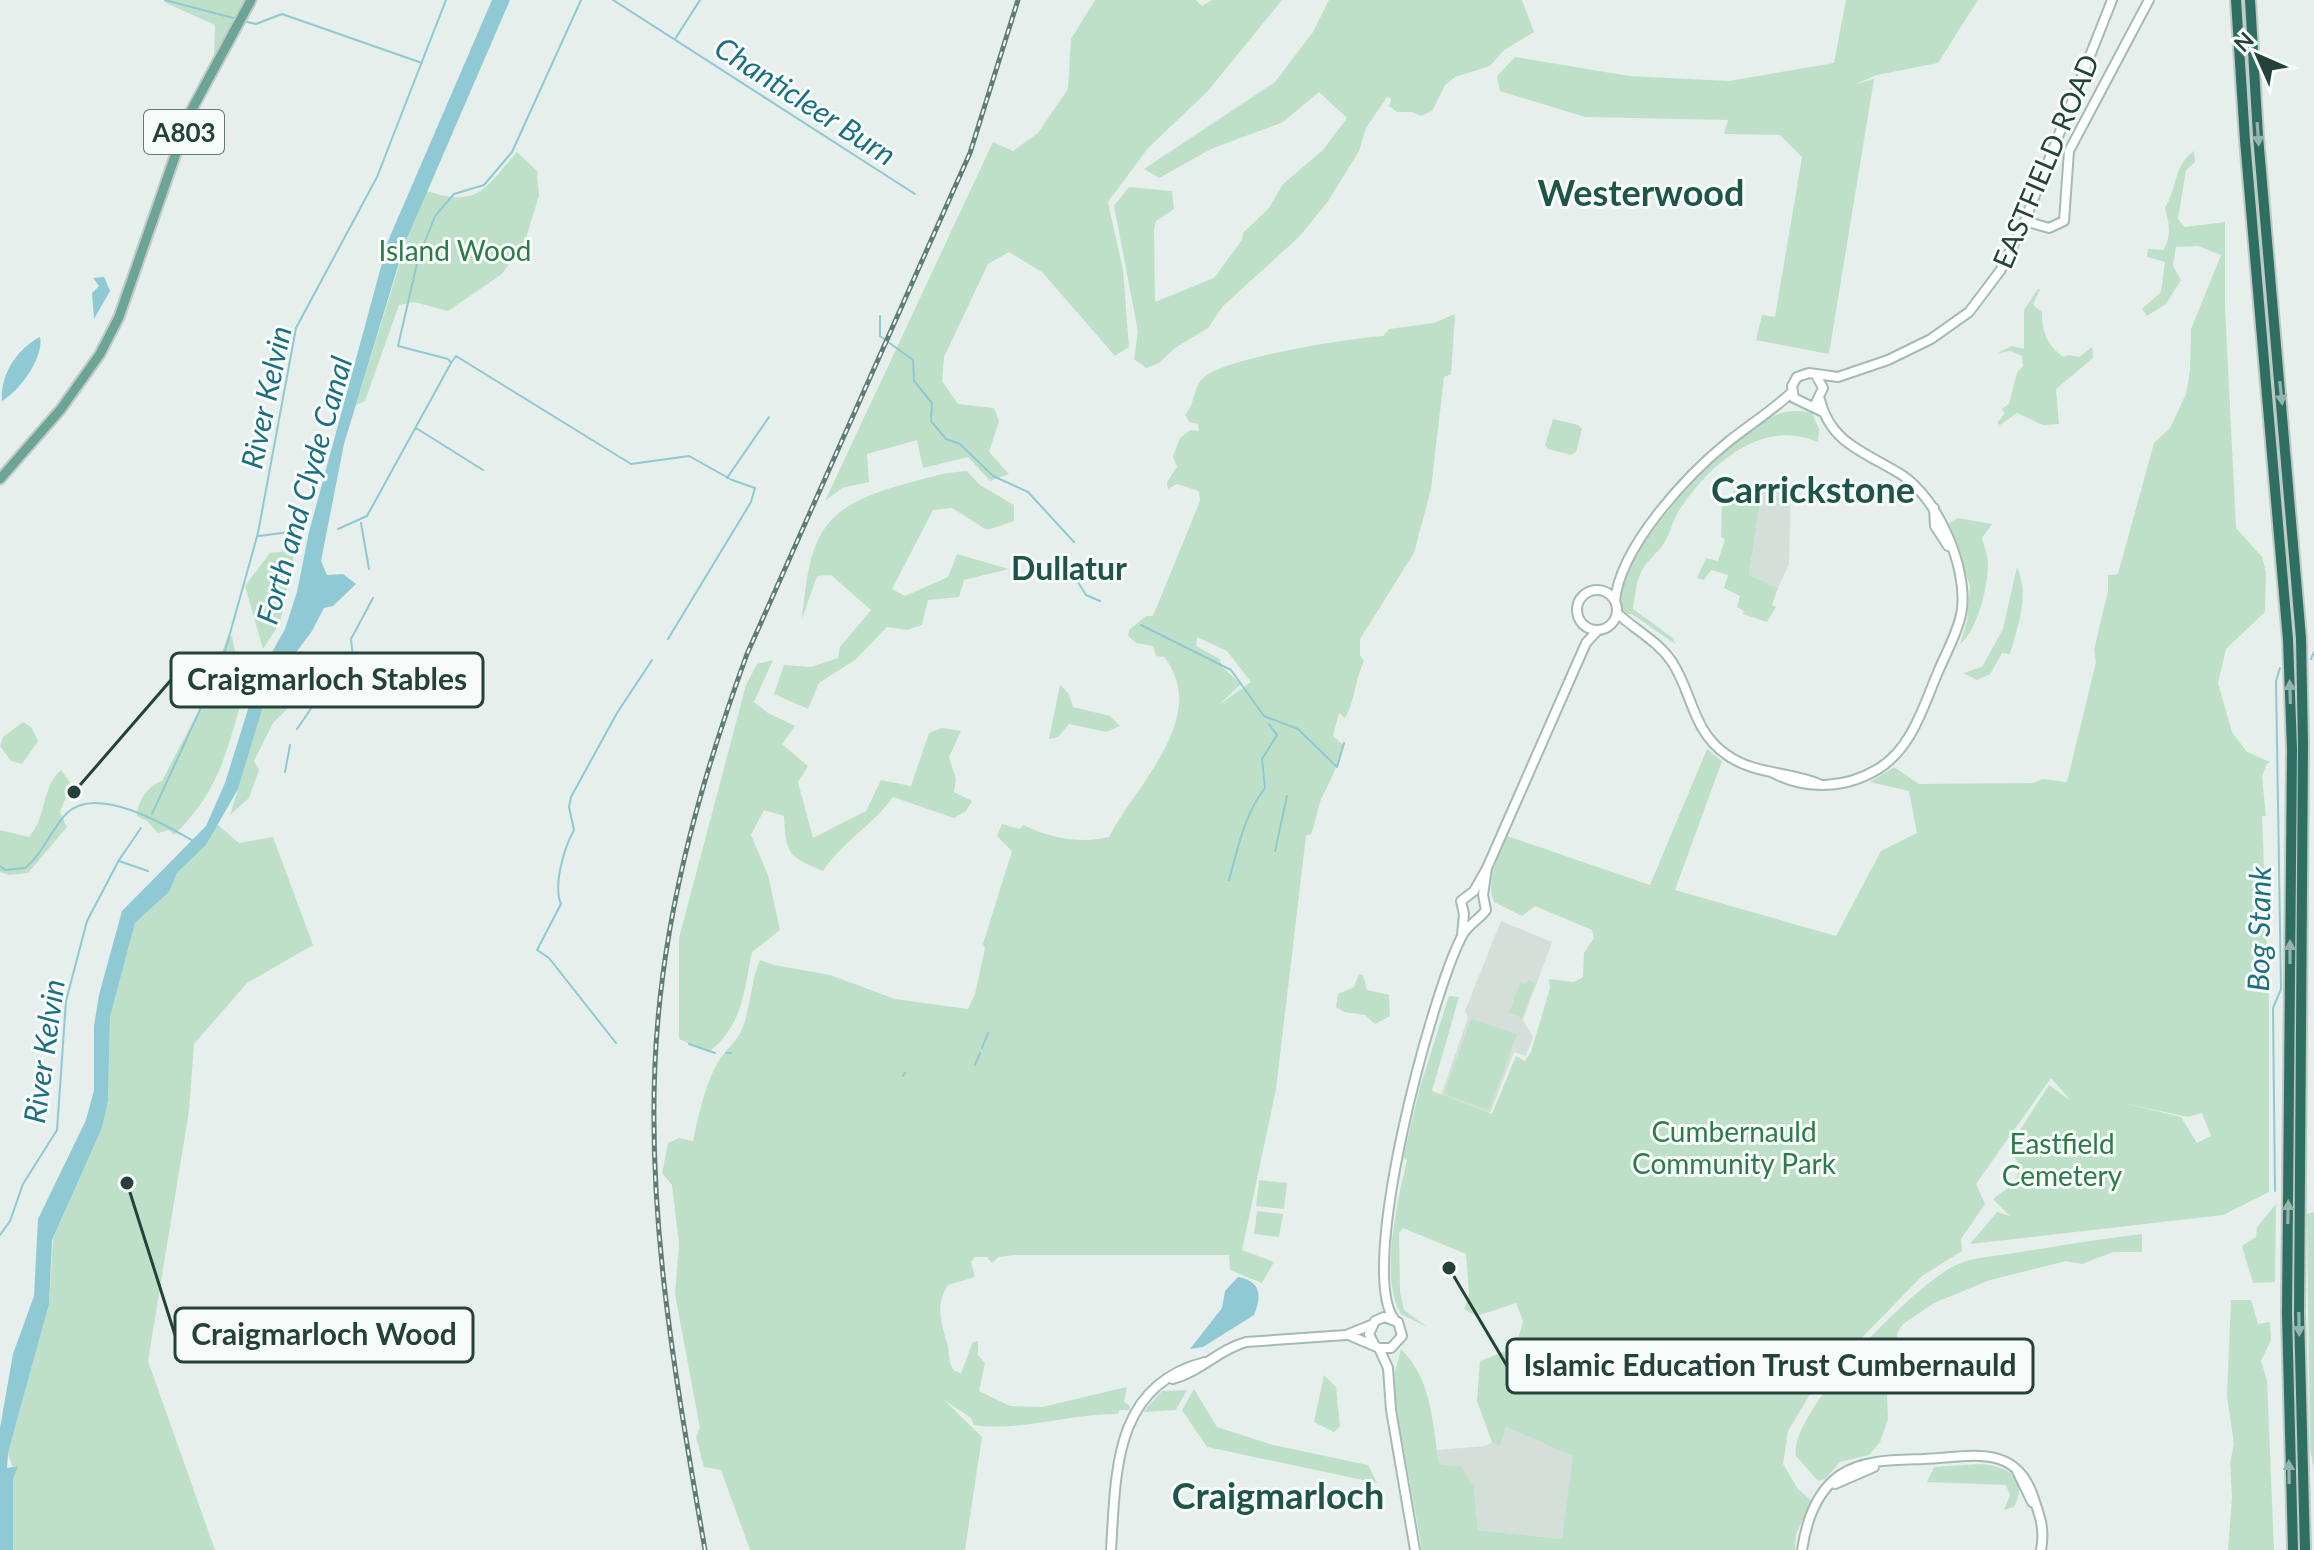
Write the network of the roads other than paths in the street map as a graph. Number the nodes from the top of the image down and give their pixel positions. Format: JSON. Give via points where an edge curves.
{"nodes":[{"id":1,"x":251,"y":0,"type":"edge"},
{"id":2,"x":2112,"y":0,"type":"edge"},
{"id":3,"x":2149,"y":0,"type":"edge"},
{"id":4,"x":2236,"y":0,"type":"edge"},
{"id":5,"x":2250,"y":0,"type":"edge"},
{"id":6,"x":2025,"y":221,"type":"junction"},
{"id":7,"x":1817,"y":377,"type":"junction"},
{"id":8,"x":1838,"y":377,"type":"junction"},
{"id":9,"x":1823,"y":388,"type":"junction"},
{"id":10,"x":1792,"y":392,"type":"junction"},
{"id":11,"x":1820,"y":400,"type":"junction"},
{"id":12,"x":1804,"y":404,"type":"junction"},
{"id":13,"x":1774,"y":409,"type":"junction"},
{"id":14,"x":1823,"y":412,"type":"junction"},
{"id":15,"x":0,"y":479,"type":"edge"},
{"id":16,"x":1617,"y":581,"type":"junction"},
{"id":17,"x":1602,"y":590,"type":"junction"},
{"id":18,"x":1615,"y":601,"type":"junction"},
{"id":19,"x":1617,"y":613,"type":"junction"},
{"id":20,"x":1612,"y":623,"type":"junction"},
{"id":21,"x":1584,"y":624,"type":"junction"},
{"id":22,"x":1630,"y":625,"type":"junction"},
{"id":23,"x":1598,"y":630,"type":"junction"},
{"id":24,"x":1586,"y":643,"type":"junction"},
{"id":25,"x":1478,"y":893,"type":"junction"},
{"id":26,"x":1464,"y":914,"type":"junction"},
{"id":27,"x":1475,"y":918,"type":"junction"},
{"id":28,"x":1462,"y":936,"type":"junction"},
{"id":29,"x":1384,"y":1293,"type":"junction"},
{"id":30,"x":1394,"y":1319,"type":"junction"},
{"id":31,"x":1372,"y":1324,"type":"junction"},
{"id":32,"x":1346,"y":1335,"type":"junction"},
{"id":33,"x":1398,"y":1343,"type":"junction"},
{"id":34,"x":1377,"y":1347,"type":"junction"},
{"id":35,"x":1388,"y":1368,"type":"junction"},
{"id":36,"x":1111,"y":1550,"type":"edge"},
{"id":37,"x":1415,"y":1550,"type":"edge"},
{"id":38,"x":1802,"y":1550,"type":"edge"},
{"id":39,"x":2041,"y":1550,"type":"edge"},
{"id":40,"x":2293,"y":1550,"type":"edge"},
{"id":41,"x":2305,"y":1550,"type":"edge"}],
"edges":[{"from":1,"to":15,"type":"main road","number":"A803","via":[[190,113],[112,331],[86,377]]},
{"from":2,"to":6,"type":"street","name":"EASTFIELD ROAD"},
{"from":3,"to":6,"type":"street","via":[[2069,151],[2064,221],[2049,228]]},
{"from":40,"to":4,"type":"highway","one_way":true,"via":[[2287,1314],[2292,749],[2288,640]]},
{"from":5,"to":41,"type":"highway","one_way":true,"via":[[2301,638],[2299,1314]]},
{"from":6,"to":8,"type":"street","name":"EASTFIELD ROAD","via":[[2000,271],[1969,312],[1917,347]]},
{"from":7,"to":8,"type":"street","name":"EASTFIELD ROAD"},
{"from":7,"to":9,"type":"street"},
{"from":7,"to":10,"type":"street","via":[[1801,375]]},
{"from":8,"to":9,"type":"street","name":"EASTFIELD ROAD"},
{"from":9,"to":11,"type":"street"},
{"from":10,"to":12,"type":"street"},
{"from":10,"to":13,"type":"street"},
{"from":11,"to":12,"type":"street"},
{"from":11,"to":14,"type":"street"},
{"from":12,"to":13,"type":"street"},
{"from":12,"to":14,"type":"street"},
{"from":13,"to":16,"type":"street","via":[[1725,444],[1686,483]]},
{"from":14,"to":22,"type":"street","via":[[1850,447],[1909,480],[1934,508],[1961,583],[1962,611],[1911,735],[1894,757],[1869,774],[1820,785],[1795,783],[1735,761],[1712,743],[1691,713],[1671,661]]},
{"from":16,"to":17,"type":"street"},
{"from":16,"to":18,"type":"street"},
{"from":17,"to":18,"type":"street"},
{"from":17,"to":21,"type":"street","via":[[1590,591],[1580,600],[1578,615]]},
{"from":18,"to":19,"type":"street"},
{"from":19,"to":20,"type":"street"},
{"from":19,"to":22,"type":"street"},
{"from":20,"to":22,"type":"street"},
{"from":20,"to":23,"type":"street"},
{"from":21,"to":23,"type":"street"},
{"from":21,"to":24,"type":"street"},
{"from":23,"to":24,"type":"street"},
{"from":24,"to":25,"type":"street"},
{"from":25,"to":26,"type":"street","via":[[1461,901]]},
{"from":25,"to":27,"type":"street","via":[[1486,910]]},
{"from":26,"to":27,"type":"street"},
{"from":26,"to":28,"type":"street"},
{"from":27,"to":28,"type":"street"},
{"from":28,"to":29,"type":"street","via":[[1405,1115],[1389,1212]]},
{"from":29,"to":30,"type":"street"},
{"from":29,"to":31,"type":"street"},
{"from":30,"to":31,"type":"street","via":[[1384,1317]]},
{"from":30,"to":33,"type":"street","via":[[1402,1331]]},
{"from":31,"to":32,"type":"street"},
{"from":31,"to":34,"type":"street","via":[[1370,1338]]},
{"from":32,"to":34,"type":"street"},
{"from":32,"to":36,"type":"street","via":[[1246,1342],[1181,1370],[1144,1399],[1125,1431]]},
{"from":33,"to":34,"type":"street","via":[[1388,1349]]},
{"from":33,"to":35,"type":"street"},
{"from":34,"to":35,"type":"street"},
{"from":35,"to":37,"type":"street"},
{"from":38,"to":39,"type":"street","via":[[1809,1519],[1825,1492],[1884,1461],[1986,1457],[2015,1467],[2043,1520]]}]}
